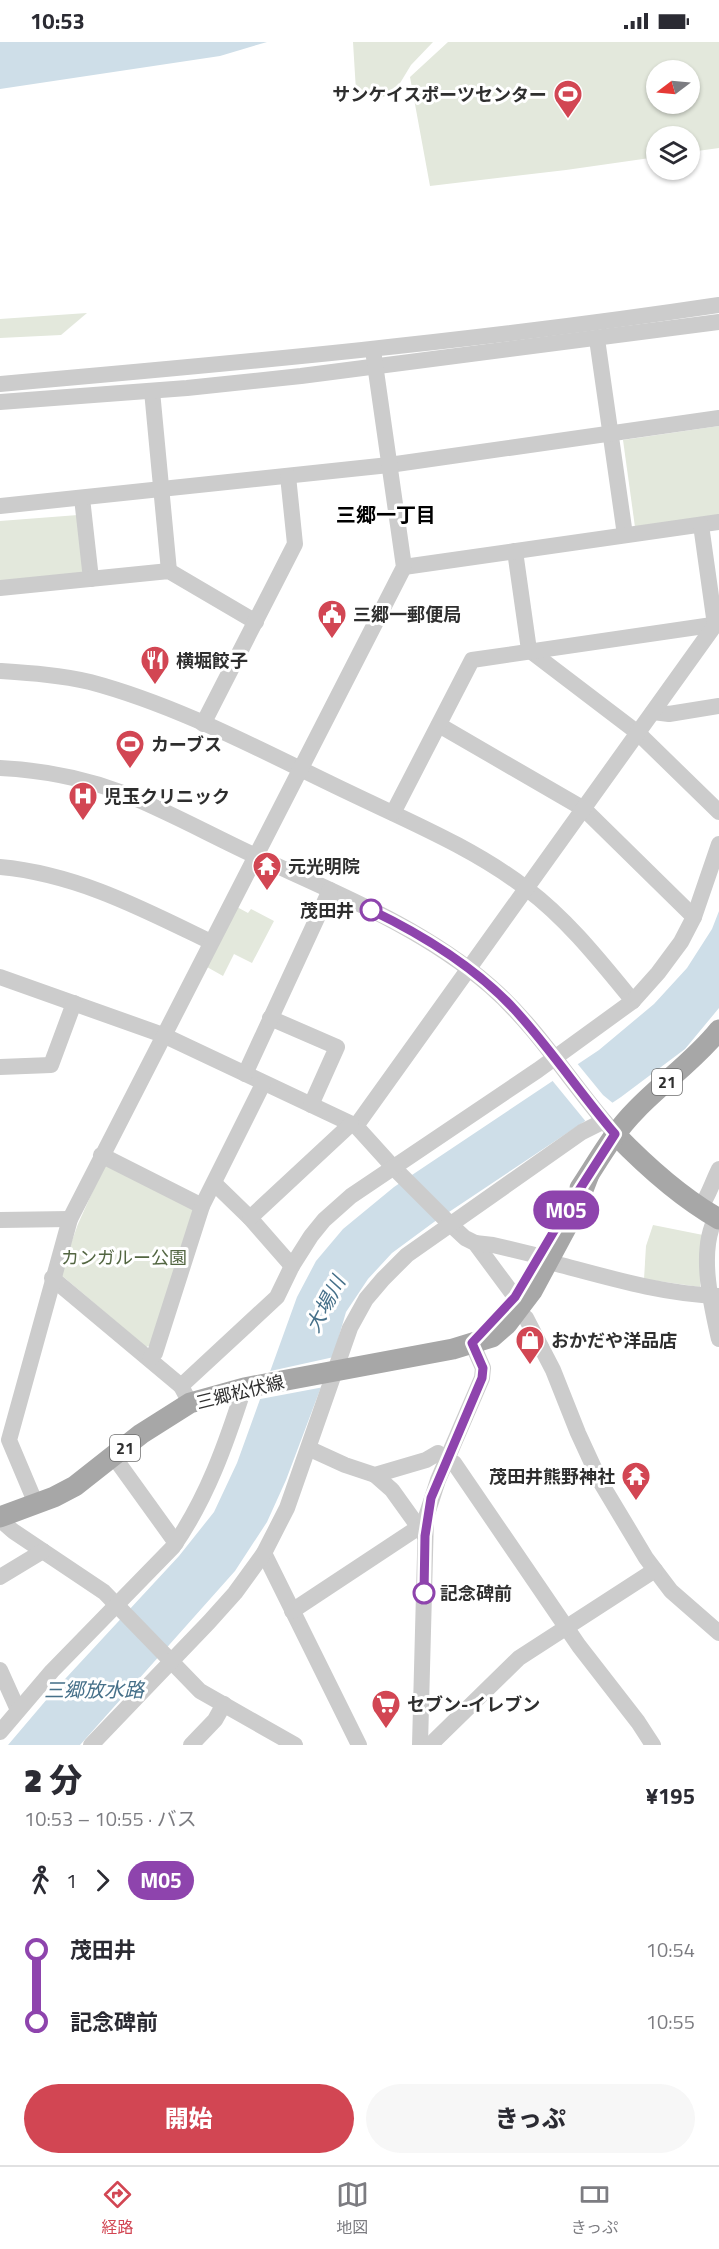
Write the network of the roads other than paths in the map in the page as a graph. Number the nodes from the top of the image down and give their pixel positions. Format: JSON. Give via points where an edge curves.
{"nodes":[{"id":1,"x":719,"y":305,"type":"edge"},
{"id":2,"x":719,"y":322,"type":"edge"},
{"id":3,"x":597,"y":339,"type":"junction"},
{"id":4,"x":373,"y":350,"type":"junction"},
{"id":5,"x":376,"y":367,"type":"junction"},
{"id":6,"x":0,"y":384,"type":"edge"},
{"id":7,"x":152,"y":391,"type":"junction"},
{"id":8,"x":0,"y":402,"type":"edge"},
{"id":9,"x":719,"y":418,"type":"edge"},
{"id":10,"x":610,"y":433,"type":"junction"},
{"id":11,"x":389,"y":465,"type":"junction"},
{"id":12,"x":288,"y":476,"type":"junction"},
{"id":13,"x":162,"y":489,"type":"junction"},
{"id":14,"x":82,"y":498,"type":"junction"},
{"id":15,"x":0,"y":506,"type":"edge"},
{"id":16,"x":719,"y":522,"type":"edge"},
{"id":17,"x":702,"y":525,"type":"junction"},
{"id":18,"x":625,"y":535,"type":"junction"},
{"id":19,"x":515,"y":550,"type":"junction"},
{"id":20,"x":404,"y":567,"type":"junction"},
{"id":21,"x":169,"y":571,"type":"junction"},
{"id":22,"x":91,"y":579,"type":"junction"},
{"id":23,"x":0,"y":588,"type":"edge"},
{"id":24,"x":256,"y":622,"type":"junction"},
{"id":25,"x":717,"y":624,"type":"edge"},
{"id":26,"x":530,"y":650,"type":"junction"},
{"id":27,"x":0,"y":671,"type":"edge"},
{"id":28,"x":719,"y":706,"type":"edge"},
{"id":29,"x":653,"y":712,"type":"junction"},
{"id":30,"x":203,"y":724,"type":"junction"},
{"id":31,"x":439,"y":725,"type":"junction"},
{"id":32,"x":638,"y":733,"type":"junction"},
{"id":33,"x":0,"y":768,"type":"edge"},
{"id":34,"x":300,"y":769,"type":"junction"},
{"id":35,"x":584,"y":809,"type":"junction"},
{"id":36,"x":719,"y":812,"type":"edge"},
{"id":37,"x":393,"y":813,"type":"junction"},
{"id":38,"x":719,"y":844,"type":"edge"},
{"id":39,"x":255,"y":856,"type":"junction"},
{"id":40,"x":0,"y":867,"type":"edge"},
{"id":41,"x":527,"y":888,"type":"junction"},
{"id":42,"x":330,"y":890,"type":"junction"},
{"id":43,"x":694,"y":917,"type":"junction"},
{"id":44,"x":211,"y":942,"type":"junction"},
{"id":45,"x":469,"y":969,"type":"junction"},
{"id":46,"x":0,"y":977,"type":"edge"},
{"id":47,"x":633,"y":1001,"type":"junction"},
{"id":48,"x":74,"y":1003,"type":"junction"},
{"id":49,"x":270,"y":1018,"type":"junction"},
{"id":50,"x":719,"y":1030,"type":"edge"},
{"id":51,"x":163,"y":1035,"type":"junction"},
{"id":52,"x":556,"y":1061,"type":"junction"},
{"id":53,"x":0,"y":1067,"type":"edge"},
{"id":54,"x":245,"y":1074,"type":"junction"},
{"id":55,"x":263,"y":1084,"type":"junction"},
{"id":56,"x":311,"y":1105,"type":"junction"},
{"id":57,"x":606,"y":1124,"type":"junction"},
{"id":58,"x":354,"y":1125,"type":"junction"},
{"id":59,"x":101,"y":1155,"type":"junction"},
{"id":60,"x":719,"y":1169,"type":"edge"},
{"id":61,"x":398,"y":1172,"type":"junction"},
{"id":62,"x":215,"y":1184,"type":"junction"},
{"id":63,"x":202,"y":1206,"type":"junction"},
{"id":64,"x":712,"y":1215,"type":"edge"},
{"id":65,"x":250,"y":1218,"type":"junction"},
{"id":66,"x":70,"y":1219,"type":"junction"},
{"id":67,"x":0,"y":1220,"type":"edge"},
{"id":68,"x":447,"y":1221,"type":"junction"},
{"id":69,"x":475,"y":1243,"type":"junction"},
{"id":70,"x":544,"y":1258,"type":"junction"},
{"id":71,"x":292,"y":1266,"type":"junction"},
{"id":72,"x":52,"y":1278,"type":"junction"},
{"id":73,"x":714,"y":1296,"type":"edge"},
{"id":74,"x":516,"y":1304,"type":"junction"},
{"id":75,"x":719,"y":1339,"type":"edge"},
{"id":76,"x":472,"y":1343,"type":"junction"},
{"id":77,"x":150,"y":1359,"type":"junction"},
{"id":78,"x":332,"y":1372,"type":"junction"},
{"id":79,"x":248,"y":1387,"type":"junction"},
{"id":80,"x":185,"y":1395,"type":"junction"},
{"id":81,"x":5,"y":1440,"type":"edge"},
{"id":82,"x":310,"y":1449,"type":"junction"},
{"id":83,"x":114,"y":1457,"type":"junction"},
{"id":84,"x":448,"y":1458,"type":"junction"},
{"id":85,"x":375,"y":1475,"type":"junction"},
{"id":86,"x":36,"y":1504,"type":"junction"},
{"id":87,"x":1,"y":1516,"type":"edge"},
{"id":88,"x":422,"y":1532,"type":"junction"},
{"id":89,"x":176,"y":1543,"type":"junction"},
{"id":90,"x":43,"y":1551,"type":"junction"},
{"id":91,"x":264,"y":1553,"type":"junction"},
{"id":92,"x":655,"y":1570,"type":"junction"},
{"id":93,"x":0,"y":1577,"type":"edge"},
{"id":94,"x":118,"y":1605,"type":"junction"},
{"id":95,"x":292,"y":1611,"type":"junction"},
{"id":96,"x":719,"y":1616,"type":"edge"},
{"id":97,"x":702,"y":1619,"type":"junction"},
{"id":98,"x":567,"y":1628,"type":"junction"},
{"id":99,"x":719,"y":1633,"type":"edge"},
{"id":100,"x":171,"y":1661,"type":"junction"},
{"id":101,"x":0,"y":1670,"type":"edge"},
{"id":102,"x":224,"y":1704,"type":"junction"},
{"id":103,"x":18,"y":1710,"type":"junction"},
{"id":104,"x":0,"y":1732,"type":"edge"},
{"id":105,"x":91,"y":1745,"type":"edge"},
{"id":106,"x":191,"y":1745,"type":"edge"},
{"id":107,"x":295,"y":1745,"type":"edge"},
{"id":108,"x":359,"y":1745,"type":"edge"},
{"id":109,"x":420,"y":1745,"type":"edge"},
{"id":110,"x":430,"y":1745,"type":"edge"},
{"id":111,"x":653,"y":1745,"type":"edge"}],
"edges":[{"from":1,"to":4,"type":"street"},
{"from":2,"to":3,"type":"street"},
{"from":3,"to":5,"type":"street"},
{"from":3,"to":10,"type":"street"},
{"from":4,"to":5,"type":"street"},
{"from":4,"to":6,"type":"street"},
{"from":5,"to":7,"type":"street"},
{"from":5,"to":11,"type":"street"},
{"from":7,"to":8,"type":"street"},
{"from":7,"to":13,"type":"street"},
{"from":9,"to":10,"type":"street"},
{"from":10,"to":11,"type":"street"},
{"from":10,"to":18,"type":"street"},
{"from":11,"to":12,"type":"street"},
{"from":11,"to":20,"type":"street"},
{"from":12,"to":13,"type":"street"},
{"from":12,"to":24,"type":"street","via":[[295,544]]},
{"from":13,"to":14,"type":"street"},
{"from":13,"to":21,"type":"street"},
{"from":14,"to":15,"type":"street"},
{"from":14,"to":22,"type":"street"},
{"from":16,"to":17,"type":"street"},
{"from":17,"to":18,"type":"street"},
{"from":17,"to":25,"type":"street"},
{"from":18,"to":19,"type":"street"},
{"from":19,"to":20,"type":"street"},
{"from":19,"to":26,"type":"street"},
{"from":20,"to":34,"type":"street"},
{"from":21,"to":22,"type":"street"},
{"from":21,"to":24,"type":"street"},
{"from":22,"to":23,"type":"street"},
{"from":24,"to":30,"type":"street"},
{"from":25,"to":26,"type":"street"},
{"from":25,"to":29,"type":"street"},
{"from":26,"to":31,"type":"street","via":[[472,660]]},
{"from":26,"to":32,"type":"street"},
{"from":27,"to":30,"type":"street","via":[[88,682],[150,701]]},
{"from":28,"to":29,"type":"street","via":[[669,714]]},
{"from":29,"to":32,"type":"street"},
{"from":30,"to":34,"type":"street"},
{"from":31,"to":35,"type":"street"},
{"from":31,"to":37,"type":"street"},
{"from":32,"to":35,"type":"street"},
{"from":32,"to":36,"type":"street"},
{"from":33,"to":39,"type":"street","via":[[43,773],[120,792]]},
{"from":34,"to":37,"type":"street"},
{"from":34,"to":39,"type":"street"},
{"from":35,"to":41,"type":"street"},
{"from":35,"to":43,"type":"street"},
{"from":37,"to":41,"type":"street"},
{"from":38,"to":43,"type":"street"},
{"from":39,"to":42,"type":"street"},
{"from":39,"to":44,"type":"street"},
{"from":40,"to":44,"type":"street","via":[[57,876],[104,891]]},
{"from":41,"to":45,"type":"street"},
{"from":41,"to":47,"type":"street","via":[[571,929]]},
{"from":42,"to":45,"type":"street","via":[[397,923]]},
{"from":42,"to":49,"type":"street"},
{"from":43,"to":47,"type":"street","via":[[681,942]]},
{"from":44,"to":51,"type":"street"},
{"from":45,"to":52,"type":"street","via":[[513,1008]]},
{"from":45,"to":58,"type":"street"},
{"from":46,"to":48,"type":"street"},
{"from":47,"to":52,"type":"street"},
{"from":48,"to":51,"type":"street"},
{"from":48,"to":53,"type":"street","via":[[51,1065]]},
{"from":49,"to":54,"type":"street"},
{"from":49,"to":56,"type":"street","via":[[337,1047]]},
{"from":50,"to":57,"type":"main road","name":"三郷松伏線","number":"21","via":[[654,1093]]},
{"from":51,"to":54,"type":"street"},
{"from":51,"to":59,"type":"street"},
{"from":52,"to":57,"type":"street"},
{"from":52,"to":61,"type":"street"},
{"from":54,"to":55,"type":"street"},
{"from":55,"to":56,"type":"street"},
{"from":55,"to":62,"type":"street"},
{"from":56,"to":58,"type":"street"},
{"from":57,"to":64,"type":"main road","via":[[662,1179]]},
{"from":57,"to":68,"type":"street","via":[[582,1132]]},
{"from":57,"to":70,"type":"main road","name":"三郷松伏線","number":"21","via":[[574,1213]]},
{"from":58,"to":61,"type":"street"},
{"from":58,"to":65,"type":"street"},
{"from":59,"to":63,"type":"street"},
{"from":59,"to":66,"type":"street"},
{"from":60,"to":64,"type":"street","via":[[710,1194]]},
{"from":61,"to":68,"type":"street"},
{"from":61,"to":71,"type":"street","via":[[351,1196],[324,1220]]},
{"from":62,"to":63,"type":"street"},
{"from":62,"to":65,"type":"street"},
{"from":63,"to":77,"type":"street"},
{"from":64,"to":73,"type":"street"},
{"from":65,"to":71,"type":"street"},
{"from":66,"to":67,"type":"street"},
{"from":66,"to":72,"type":"street"},
{"from":68,"to":69,"type":"street"},
{"from":68,"to":78,"type":"street","via":[[383,1278],[366,1299]]},
{"from":69,"to":70,"type":"street"},
{"from":69,"to":74,"type":"street"},
{"from":70,"to":73,"type":"street","via":[[631,1284]]},
{"from":70,"to":74,"type":"main road","name":"三郷松伏線","number":"21"},
{"from":71,"to":80,"type":"street","via":[[276,1297]]},
{"from":72,"to":77,"type":"street"},
{"from":72,"to":81,"type":"street"},
{"from":73,"to":75,"type":"street"},
{"from":74,"to":76,"type":"main road","name":"三郷松伏線","number":"21","via":[[507,1324],[492,1337]]},
{"from":74,"to":92,"type":"street","via":[[553,1370],[601,1483]]},
{"from":76,"to":78,"type":"main road","name":"三郷松伏線","number":"21"},
{"from":76,"to":84,"type":"street","via":[[483,1368],[482,1378]]},
{"from":77,"to":80,"type":"street"},
{"from":78,"to":79,"type":"main road","name":"三郷松伏線","number":"21"},
{"from":78,"to":82,"type":"street"},
{"from":79,"to":80,"type":"main road","name":"三郷松伏線","number":"21"},
{"from":79,"to":89,"type":"street","via":[[209,1485]]},
{"from":80,"to":83,"type":"main road","name":"三郷松伏線","number":"21","via":[[175,1411]]},
{"from":81,"to":86,"type":"street"},
{"from":82,"to":85,"type":"street"},
{"from":82,"to":91,"type":"street"},
{"from":83,"to":86,"type":"main road","name":"三郷松伏線","number":"21","via":[[75,1486]]},
{"from":83,"to":89,"type":"street"},
{"from":84,"to":85,"type":"street","via":[[438,1453]]},
{"from":84,"to":88,"type":"street"},
{"from":84,"to":98,"type":"street"},
{"from":85,"to":88,"type":"street","via":[[392,1490]]},
{"from":86,"to":87,"type":"main road","name":"三郷松伏線","number":"21"},
{"from":87,"to":90,"type":"street","via":[[5,1524]]},
{"from":88,"to":95,"type":"street"},
{"from":88,"to":109,"type":"street"},
{"from":89,"to":94,"type":"street"},
{"from":90,"to":93,"type":"street"},
{"from":90,"to":94,"type":"street"},
{"from":91,"to":95,"type":"street"},
{"from":91,"to":100,"type":"street","via":[[235,1593]]},
{"from":92,"to":97,"type":"street"},
{"from":92,"to":98,"type":"street"},
{"from":94,"to":100,"type":"street"},
{"from":94,"to":103,"type":"street"},
{"from":95,"to":108,"type":"street"},
{"from":96,"to":97,"type":"street"},
{"from":97,"to":99,"type":"street"},
{"from":98,"to":110,"type":"street","via":[[519,1658]]},
{"from":98,"to":111,"type":"street"},
{"from":100,"to":102,"type":"street","via":[[200,1691]]},
{"from":100,"to":105,"type":"street"},
{"from":101,"to":103,"type":"street"},
{"from":102,"to":106,"type":"street","via":[[215,1720]]},
{"from":102,"to":107,"type":"street"},
{"from":103,"to":104,"type":"street"}]}
